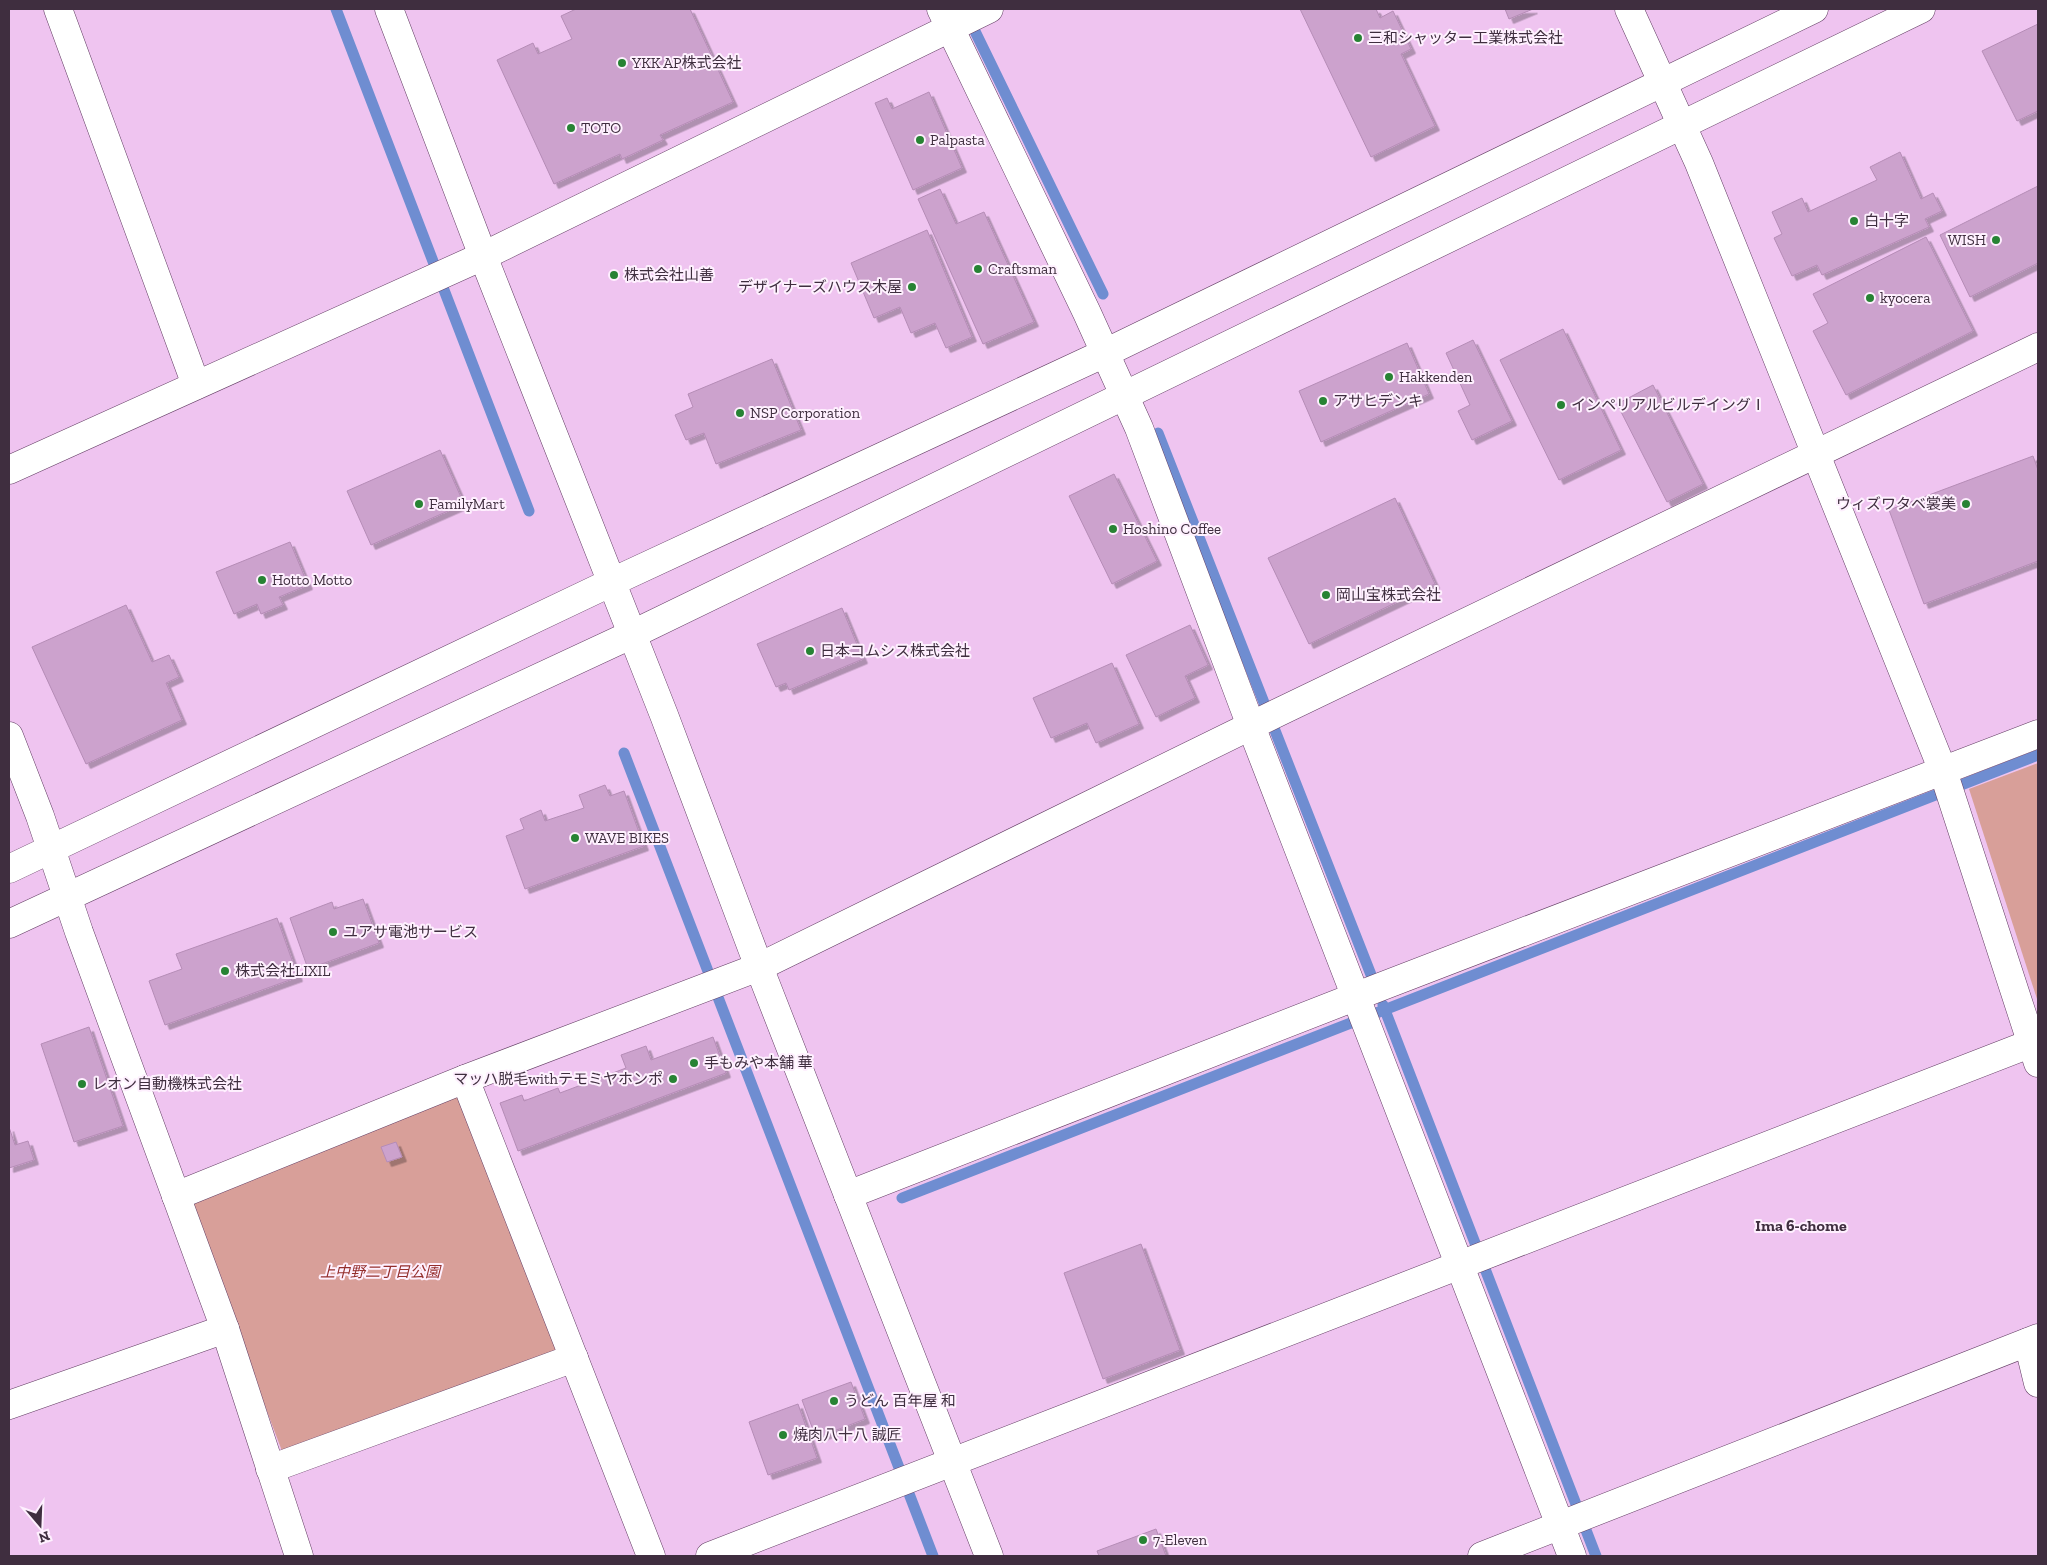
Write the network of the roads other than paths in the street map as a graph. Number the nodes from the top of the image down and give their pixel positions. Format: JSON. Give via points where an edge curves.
{"nodes":[{"id":1,"x":58,"y":9,"type":"edge"},
{"id":2,"x":389,"y":9,"type":"edge"},
{"id":3,"x":1629,"y":9,"type":"edge"},
{"id":4,"x":1814,"y":9,"type":"edge"},
{"id":5,"x":1921,"y":9,"type":"edge"},
{"id":6,"x":964,"y":16,"type":"edge"},
{"id":7,"x":1662,"y":81,"type":"junction"},
{"id":8,"x":1681,"y":124,"type":"junction"},
{"id":9,"x":483,"y":256,"type":"junction"},
{"id":10,"x":2038,"y":347,"type":"edge"},
{"id":11,"x":1105,"y":352,"type":"junction"},
{"id":12,"x":196,"y":385,"type":"junction"},
{"id":13,"x":1125,"y":397,"type":"junction"},
{"id":14,"x":1816,"y":454,"type":"junction"},
{"id":15,"x":9,"y":470,"type":"edge"},
{"id":16,"x":612,"y":582,"type":"junction"},
{"id":17,"x":632,"y":634,"type":"junction"},
{"id":18,"x":1264,"y":720,"type":"junction"},
{"id":19,"x":2038,"y":734,"type":"edge"},
{"id":20,"x":9,"y":736,"type":"edge"},
{"id":21,"x":1947,"y":785,"type":"junction"},
{"id":22,"x":51,"y":849,"type":"junction"},
{"id":23,"x":9,"y":869,"type":"edge"},
{"id":24,"x":67,"y":897,"type":"junction"},
{"id":25,"x":9,"y":924,"type":"edge"},
{"id":26,"x":759,"y":967,"type":"junction"},
{"id":27,"x":1367,"y":1002,"type":"junction"},
{"id":28,"x":2035,"y":1053,"type":"edge"},
{"id":29,"x":465,"y":1079,"type":"junction"},
{"id":30,"x":848,"y":1195,"type":"junction"},
{"id":31,"x":176,"y":1196,"type":"junction"},
{"id":32,"x":1473,"y":1261,"type":"junction"},
{"id":33,"x":225,"y":1330,"type":"junction"},
{"id":34,"x":2033,"y":1340,"type":"edge"},
{"id":35,"x":574,"y":1358,"type":"junction"},
{"id":36,"x":2038,"y":1383,"type":"edge"},
{"id":37,"x":9,"y":1405,"type":"edge"},
{"id":38,"x":954,"y":1461,"type":"junction"},
{"id":39,"x":270,"y":1469,"type":"junction"},
{"id":40,"x":1572,"y":1521,"type":"junction"},
{"id":41,"x":299,"y":1556,"type":"edge"},
{"id":42,"x":651,"y":1556,"type":"edge"},
{"id":43,"x":710,"y":1556,"type":"edge"},
{"id":44,"x":989,"y":1556,"type":"edge"},
{"id":45,"x":1482,"y":1556,"type":"edge"},
{"id":46,"x":1572,"y":1556,"type":"edge"}],
"edges":[{"from":1,"to":12,"type":"street"},
{"from":2,"to":9,"type":"street"},
{"from":3,"to":7,"type":"street"},
{"from":4,"to":7,"type":"street"},
{"from":5,"to":8,"type":"street"},
{"from":6,"to":9,"type":"street"},
{"from":6,"to":11,"type":"street"},
{"from":7,"to":8,"type":"street"},
{"from":7,"to":11,"type":"street"},
{"from":8,"to":13,"type":"street"},
{"from":8,"to":14,"type":"street"},
{"from":9,"to":12,"type":"street"},
{"from":9,"to":16,"type":"street"},
{"from":10,"to":14,"type":"street"},
{"from":11,"to":13,"type":"street"},
{"from":11,"to":16,"type":"street"},
{"from":12,"to":15,"type":"street"},
{"from":13,"to":17,"type":"street"},
{"from":13,"to":18,"type":"street"},
{"from":14,"to":18,"type":"street"},
{"from":14,"to":21,"type":"street"},
{"from":16,"to":17,"type":"street"},
{"from":16,"to":22,"type":"street"},
{"from":17,"to":24,"type":"street"},
{"from":17,"to":26,"type":"street"},
{"from":18,"to":26,"type":"street"},
{"from":18,"to":27,"type":"street"},
{"from":19,"to":21,"type":"street"},
{"from":20,"to":22,"type":"street"},
{"from":21,"to":27,"type":"street"},
{"from":21,"to":28,"type":"street"},
{"from":22,"to":23,"type":"street"},
{"from":22,"to":24,"type":"street"},
{"from":24,"to":25,"type":"street"},
{"from":24,"to":31,"type":"street"},
{"from":26,"to":29,"type":"street"},
{"from":26,"to":30,"type":"street"},
{"from":27,"to":30,"type":"street"},
{"from":27,"to":32,"type":"street"},
{"from":28,"to":32,"type":"street"},
{"from":29,"to":31,"type":"street"},
{"from":29,"to":35,"type":"street"},
{"from":30,"to":38,"type":"street"},
{"from":31,"to":33,"type":"street"},
{"from":32,"to":38,"type":"street"},
{"from":32,"to":40,"type":"street"},
{"from":33,"to":37,"type":"street"},
{"from":33,"to":39,"type":"street"},
{"from":34,"to":36,"type":"street"},
{"from":34,"to":40,"type":"street"},
{"from":35,"to":39,"type":"street"},
{"from":35,"to":42,"type":"street"},
{"from":38,"to":43,"type":"street"},
{"from":38,"to":44,"type":"street"},
{"from":39,"to":41,"type":"street"},
{"from":40,"to":45,"type":"street"},
{"from":40,"to":46,"type":"street"}]}
